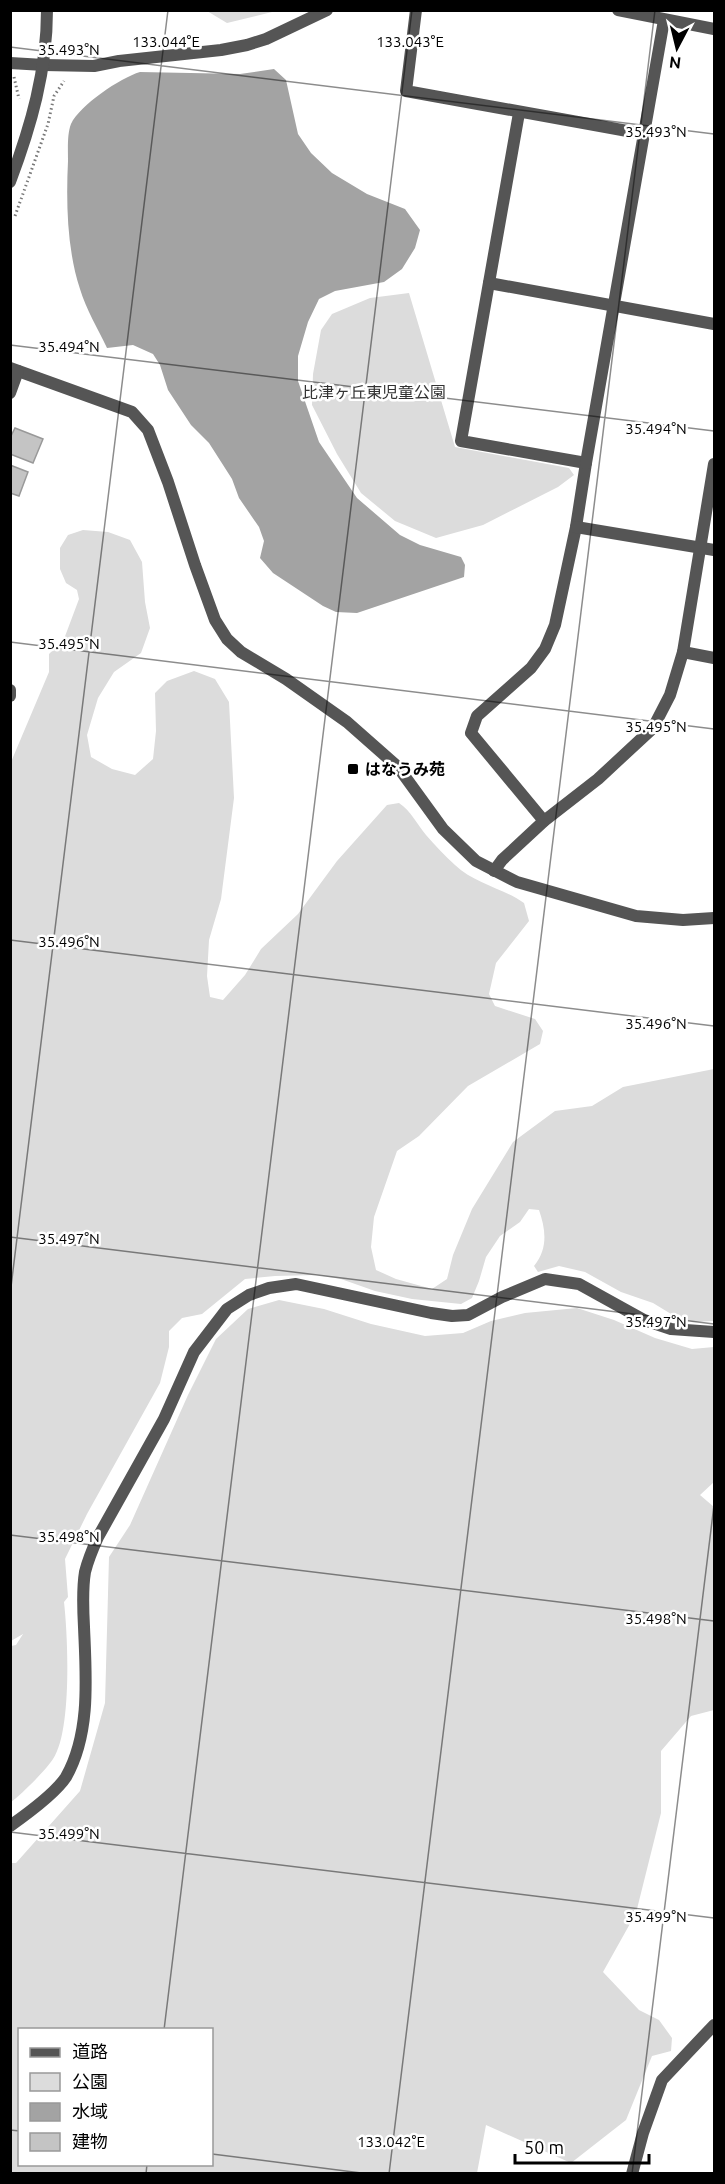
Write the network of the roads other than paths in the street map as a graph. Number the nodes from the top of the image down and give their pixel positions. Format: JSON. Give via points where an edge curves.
{"nodes":[{"id":1,"x":47,"y":10,"type":"edge"},
{"id":2,"x":327,"y":10,"type":"edge"},
{"id":3,"x":417,"y":10,"type":"edge"},
{"id":4,"x":618,"y":10,"type":"edge"},
{"id":5,"x":664,"y":20,"type":"junction"},
{"id":6,"x":714,"y":29,"type":"edge"},
{"id":7,"x":44,"y":65,"type":"junction"},
{"id":8,"x":12,"y":69,"type":"edge"},
{"id":9,"x":519,"y":113,"type":"junction"},
{"id":10,"x":644,"y":134,"type":"junction"},
{"id":11,"x":10,"y":182,"type":"edge"},
{"id":12,"x":489,"y":283,"type":"junction"},
{"id":13,"x":614,"y":306,"type":"junction"},
{"id":14,"x":714,"y":324,"type":"edge"},
{"id":15,"x":14,"y":370,"type":"edge"},
{"id":16,"x":10,"y":393,"type":"edge"},
{"id":17,"x":586,"y":463,"type":"junction"},
{"id":18,"x":714,"y":465,"type":"edge"},
{"id":19,"x":576,"y":527,"type":"junction"},
{"id":20,"x":701,"y":547,"type":"junction"},
{"id":21,"x":714,"y":550,"type":"edge"},
{"id":22,"x":683,"y":652,"type":"junction"},
{"id":23,"x":714,"y":658,"type":"edge"},
{"id":24,"x":10,"y":690,"type":"edge"},
{"id":25,"x":10,"y":696,"type":"edge"},
{"id":26,"x":544,"y":821,"type":"junction"},
{"id":27,"x":494,"y":871,"type":"junction"},
{"id":28,"x":714,"y":918,"type":"edge"},
{"id":29,"x":714,"y":1332,"type":"edge"},
{"id":30,"x":10,"y":1826,"type":"edge"},
{"id":31,"x":714,"y":2025,"type":"edge"},
{"id":32,"x":633,"y":2174,"type":"edge"}],
"edges":[{"from":1,"to":7,"type":"street"},
{"from":2,"to":7,"type":"street","via":[[247,45],[94,66]]},
{"from":3,"to":9,"type":"street","via":[[405,91]]},
{"from":4,"to":5,"type":"street"},
{"from":5,"to":6,"type":"street"},
{"from":5,"to":10,"type":"street"},
{"from":7,"to":8,"type":"street"},
{"from":7,"to":11,"type":"street","via":[[28,133]]},
{"from":9,"to":10,"type":"street"},
{"from":9,"to":12,"type":"street"},
{"from":10,"to":13,"type":"street"},
{"from":12,"to":13,"type":"street"},
{"from":12,"to":17,"type":"street","via":[[461,441]]},
{"from":13,"to":14,"type":"street"},
{"from":13,"to":17,"type":"street"},
{"from":15,"to":16,"type":"street"},
{"from":15,"to":27,"type":"street","via":[[132,412],[148,430],[215,620],[227,639],[347,722],[398,767],[443,829],[476,861]]},
{"from":17,"to":19,"type":"street"},
{"from":18,"to":20,"type":"street"},
{"from":19,"to":20,"type":"street"},
{"from":19,"to":26,"type":"street","via":[[555,626],[546,649],[531,668],[477,716],[471,733]]},
{"from":20,"to":21,"type":"street"},
{"from":20,"to":22,"type":"street"},
{"from":22,"to":23,"type":"street"},
{"from":22,"to":26,"type":"street","via":[[670,695],[653,728],[598,780]]},
{"from":24,"to":25,"type":"street"},
{"from":26,"to":27,"type":"street"},
{"from":27,"to":28,"type":"street","via":[[517,882],[636,916]]},
{"from":29,"to":30,"type":"street","via":[[671,1329],[644,1320],[579,1284],[545,1279],[468,1315],[452,1316],[296,1284],[249,1295],[227,1309],[194,1352],[164,1419],[90,1554],[83,1602],[83,1715],[79,1744],[65,1779]]},
{"from":31,"to":32,"type":"street","via":[[662,2080]]}]}
